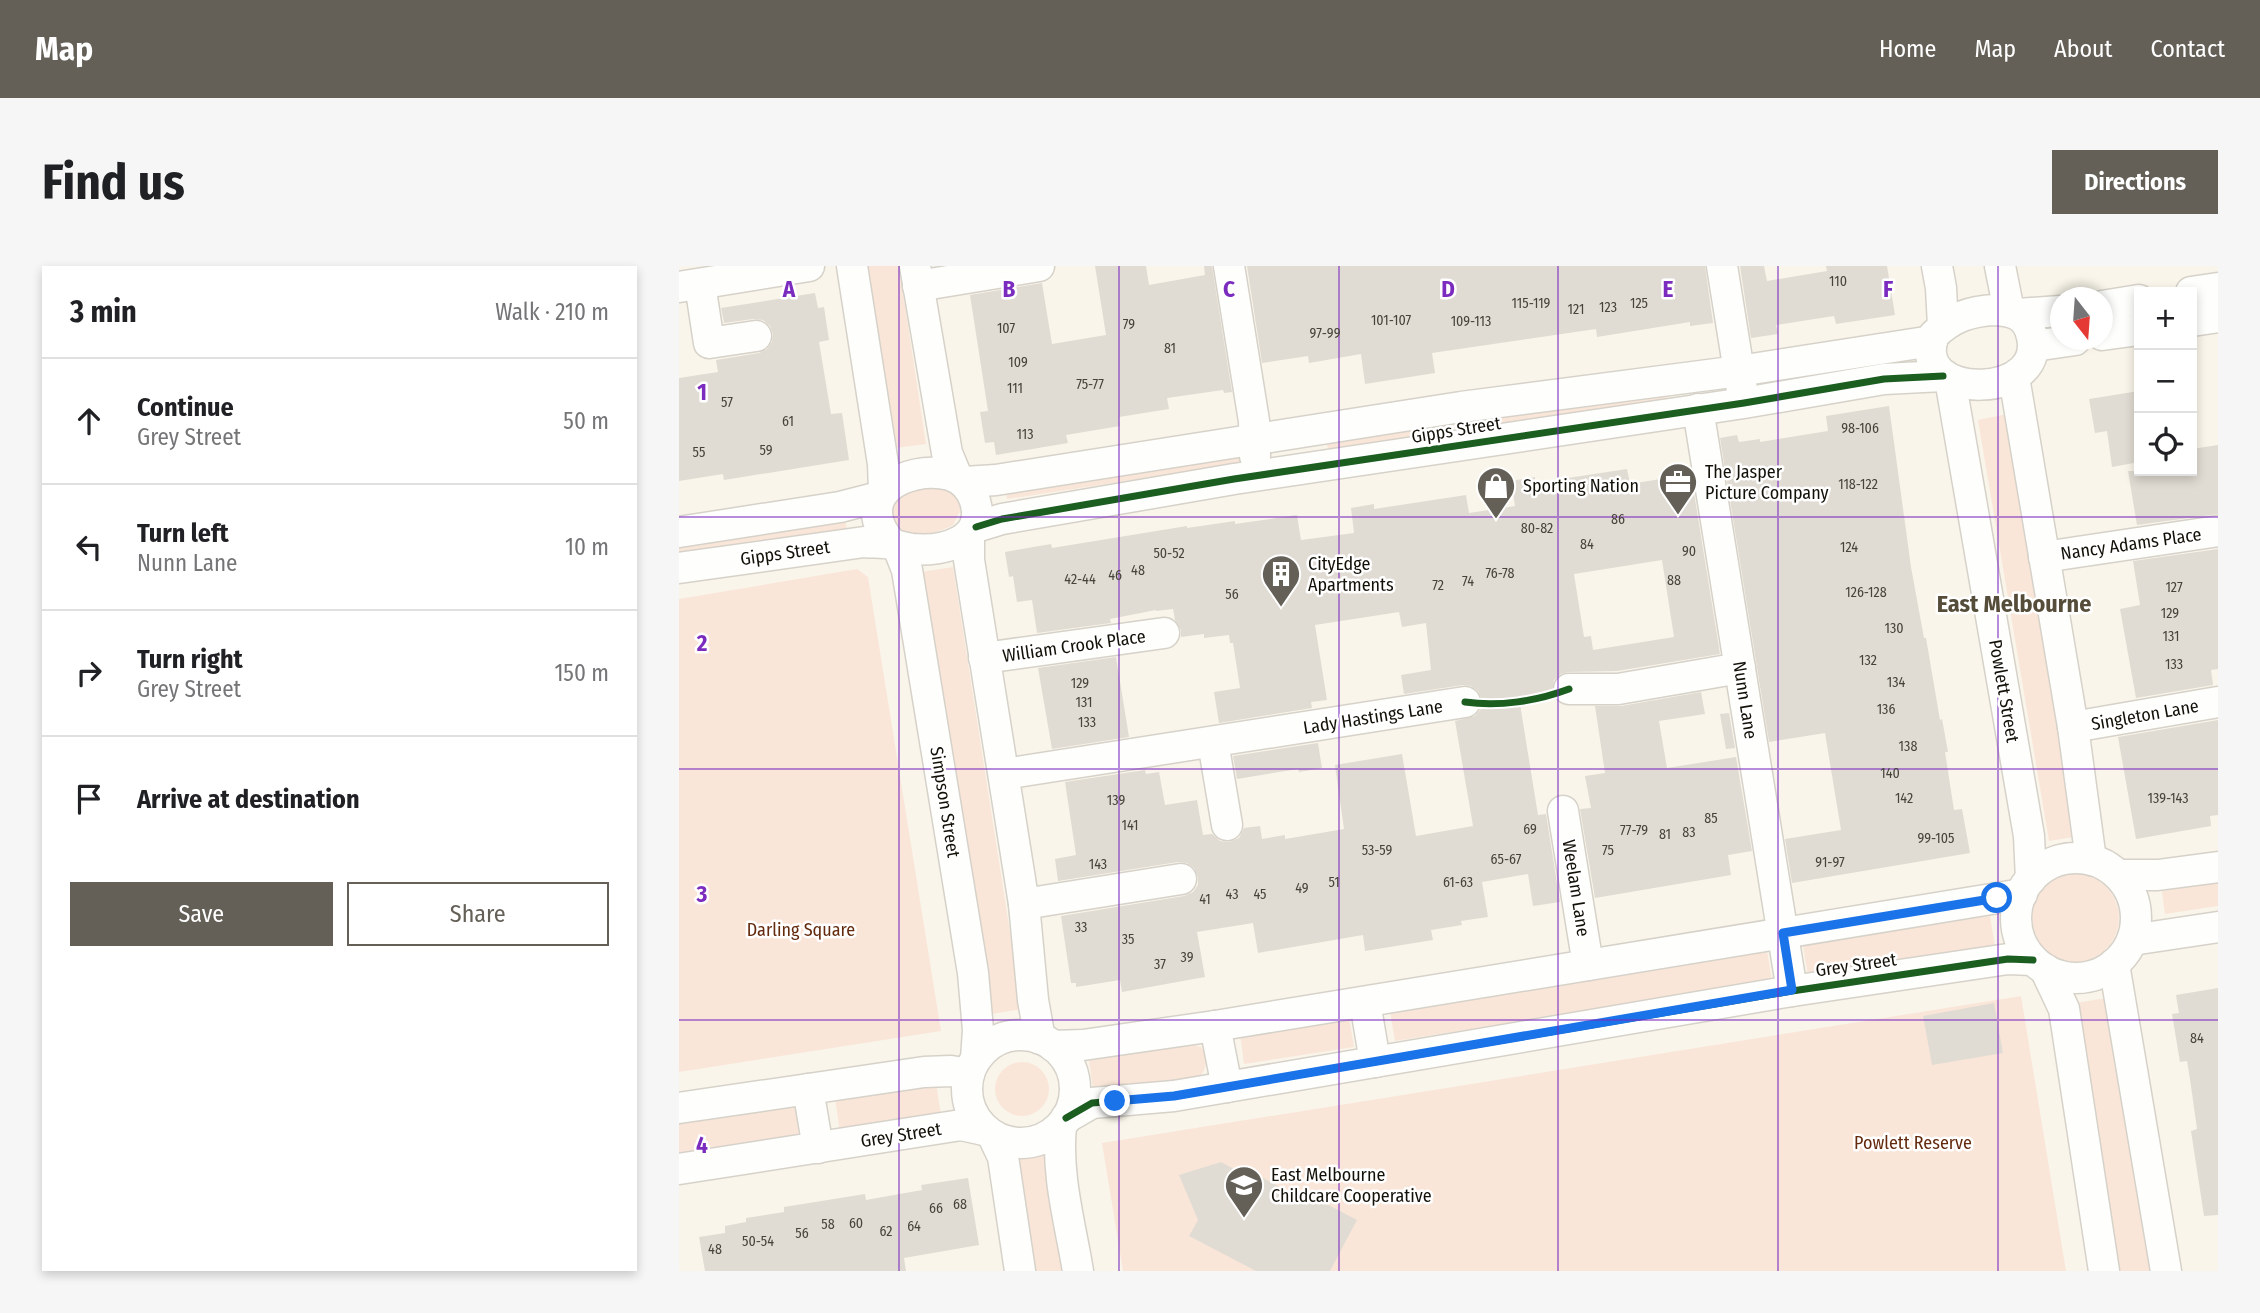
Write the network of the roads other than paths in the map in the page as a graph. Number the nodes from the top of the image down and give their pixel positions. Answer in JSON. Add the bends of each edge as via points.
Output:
{"nodes":[{"id":1,"x":809,"y":266,"type":"edge"},
{"id":2,"x":852,"y":266,"type":"edge"},
{"id":3,"x":1039,"y":266,"type":"edge"},
{"id":4,"x":1229,"y":266,"type":"edge"},
{"id":5,"x":1723,"y":266,"type":"edge"},
{"id":6,"x":1937,"y":266,"type":"edge"},
{"id":7,"x":2000,"y":266,"type":"edge"},
{"id":8,"x":916,"y":276,"type":"edge"},
{"id":9,"x":690,"y":285,"type":"edge"},
{"id":10,"x":2218,"y":288,"type":"edge"},
{"id":11,"x":2197,"y":291,"type":"edge"},
{"id":12,"x":2134,"y":301,"type":"edge"},
{"id":13,"x":2113,"y":304,"type":"edge"},
{"id":14,"x":2050,"y":311,"type":"edge"},
{"id":15,"x":2013,"y":312,"type":"junction"},
{"id":16,"x":2218,"y":317,"type":"edge"},
{"id":17,"x":2197,"y":320,"type":"edge"},
{"id":18,"x":2134,"y":331,"type":"edge"},
{"id":19,"x":1937,"y":334,"type":"junction"},
{"id":20,"x":2113,"y":334,"type":"edge"},
{"id":21,"x":756,"y":336,"type":"dead end"},
{"id":22,"x":2050,"y":344,"type":"edge"},
{"id":23,"x":2034,"y":346,"type":"junction"},
{"id":24,"x":1739,"y":371,"type":"junction"},
{"id":25,"x":1947,"y":377,"type":"junction"},
{"id":26,"x":2014,"y":377,"type":"junction"},
{"id":27,"x":1744,"y":403,"type":"junction"},
{"id":28,"x":1461,"y":407,"type":"junction"},
{"id":29,"x":1698,"y":409,"type":"junction"},
{"id":30,"x":1315,"y":430,"type":"junction"},
{"id":31,"x":1253,"y":439,"type":"junction"},
{"id":32,"x":1466,"y":444,"type":"junction"},
{"id":33,"x":1320,"y":466,"type":"junction"},
{"id":34,"x":1258,"y":476,"type":"junction"},
{"id":35,"x":960,"y":480,"type":"junction"},
{"id":36,"x":882,"y":493,"type":"junction"},
{"id":37,"x":972,"y":531,"type":"junction"},
{"id":38,"x":2218,"y":531,"type":"edge"},
{"id":39,"x":679,"y":532,"type":"edge"},
{"id":40,"x":895,"y":545,"type":"junction"},
{"id":41,"x":2044,"y":557,"type":"junction"},
{"id":42,"x":679,"y":568,"type":"edge"},
{"id":43,"x":1164,"y":633,"type":"dead end"},
{"id":44,"x":984,"y":659,"type":"junction"},
{"id":45,"x":1740,"y":668,"type":"junction"},
{"id":46,"x":1569,"y":689,"type":"dead end"},
{"id":47,"x":1465,"y":702,"type":"dead end"},
{"id":48,"x":2218,"y":702,"type":"edge"},
{"id":49,"x":2073,"y":727,"type":"junction"},
{"id":50,"x":1213,"y":742,"type":"junction"},
{"id":51,"x":1004,"y":774,"type":"junction"},
{"id":52,"x":1563,"y":811,"type":"dead end"},
{"id":53,"x":1227,"y":825,"type":"dead end"},
{"id":54,"x":2091,"y":859,"type":"junction"},
{"id":55,"x":2218,"y":867,"type":"edge"},
{"id":56,"x":2118,"y":875,"type":"junction"},
{"id":57,"x":1181,"y":879,"type":"dead end"},
{"id":58,"x":2026,"y":887,"type":"junction"},
{"id":59,"x":1024,"y":904,"type":"junction"},
{"id":60,"x":2218,"y":927,"type":"edge"},
{"id":61,"x":1783,"y":933,"type":"junction"},
{"id":62,"x":2132,"y":940,"type":"junction"},
{"id":63,"x":2039,"y":964,"type":"junction"},
{"id":64,"x":2114,"y":964,"type":"junction"},
{"id":65,"x":1588,"y":965,"type":"junction"},
{"id":66,"x":1792,"y":990,"type":"junction"},
{"id":67,"x":1365,"y":1002,"type":"junction"},
{"id":68,"x":1215,"y":1026,"type":"junction"},
{"id":69,"x":1047,"y":1042,"type":"junction"},
{"id":70,"x":1375,"y":1062,"type":"junction"},
{"id":71,"x":972,"y":1066,"type":"junction"},
{"id":72,"x":1227,"y":1087,"type":"junction"},
{"id":73,"x":809,"y":1089,"type":"junction"},
{"id":74,"x":679,"y":1108,"type":"edge"},
{"id":75,"x":1064,"y":1122,"type":"junction"},
{"id":76,"x":989,"y":1133,"type":"junction"},
{"id":77,"x":818,"y":1148,"type":"junction"},
{"id":78,"x":679,"y":1169,"type":"edge"},
{"id":79,"x":1020,"y":1271,"type":"edge"},
{"id":80,"x":1078,"y":1271,"type":"edge"},
{"id":81,"x":2104,"y":1271,"type":"edge"},
{"id":82,"x":2166,"y":1271,"type":"edge"}],
"edges":[{"from":1,"to":9,"type":"street"},
{"from":2,"to":36,"type":"street","via":[[883,464]]},
{"from":3,"to":8,"type":"street"},
{"from":4,"to":31,"type":"street"},
{"from":5,"to":24,"type":"street"},
{"from":6,"to":19,"type":"street","via":[[1941,288]]},
{"from":7,"to":15,"type":"street"},
{"from":8,"to":35,"type":"street","via":[[947,453]]},
{"from":9,"to":21,"type":"street","via":[[709,343]]},
{"from":10,"to":11,"type":"street"},
{"from":12,"to":13,"type":"street"},
{"from":14,"to":15,"type":"street"},
{"from":15,"to":19,"type":"street","via":[[1977,311],[1959,316]]},
{"from":15,"to":23,"type":"street","via":[[2028,325]]},
{"from":16,"to":17,"type":"street"},
{"from":18,"to":20,"type":"street"},
{"from":19,"to":24,"type":"street","name":"Gipps Street"},
{"from":19,"to":25,"type":"street","via":[[1931,355],[1934,366]]},
{"from":22,"to":23,"type":"street"},
{"from":23,"to":26,"type":"street","via":[[2032,359]]},
{"from":24,"to":27,"type":"street"},
{"from":24,"to":28,"type":"street","name":"Gipps Street"},
{"from":25,"to":26,"type":"street","via":[[1980,385]]},
{"from":25,"to":27,"type":"street","name":"Gipps Street","via":[[1884,379]]},
{"from":25,"to":58,"type":"street","name":"Powlett Street","via":[[2029,836]]},
{"from":26,"to":41,"type":"street"},
{"from":27,"to":29,"type":"street","name":"Gipps Street"},
{"from":28,"to":30,"type":"street","name":"Gipps Street"},
{"from":28,"to":32,"type":"street"},
{"from":29,"to":32,"type":"street","name":"Gipps Street"},
{"from":29,"to":45,"type":"street","name":"Nunn Lane"},
{"from":30,"to":31,"type":"street","name":"Gipps Street"},
{"from":30,"to":33,"type":"street"},
{"from":31,"to":34,"type":"street"},
{"from":31,"to":35,"type":"street","name":"Gipps Street","via":[[996,481]]},
{"from":32,"to":33,"type":"street","name":"Gipps Street"},
{"from":33,"to":34,"type":"street","name":"Gipps Street"},
{"from":34,"to":37,"type":"street","name":"Gipps Street","via":[[1002,519]]},
{"from":35,"to":36,"type":"street","via":[[941,473],[921,474]]},
{"from":35,"to":37,"type":"street","via":[[975,499]]},
{"from":36,"to":39,"type":"street","name":"Gipps Street","via":[[840,508]]},
{"from":36,"to":40,"type":"street","via":[[876,508],[879,522],[882,533]]},
{"from":37,"to":40,"type":"street","via":[[953,544],[935,548],[914,550]]},
{"from":37,"to":44,"type":"street","via":[[969,559]]},
{"from":38,"to":41,"type":"street","name":"Nancy Adams Place"},
{"from":40,"to":42,"type":"street","name":"Gipps Street","via":[[826,546]]},
{"from":40,"to":71,"type":"street","name":"Simpson Street","via":[[907,570],[973,973],[978,1030]]},
{"from":41,"to":49,"type":"street"},
{"from":43,"to":44,"type":"street","name":"William Crook Place"},
{"from":44,"to":51,"type":"street"},
{"from":45,"to":46,"type":"street","via":[[1618,689]]},
{"from":45,"to":61,"type":"street","name":"Nunn Lane"},
{"from":47,"to":50,"type":"street","name":"Lady Hastings Lane"},
{"from":48,"to":49,"type":"street","name":"Singleton Lane"},
{"from":49,"to":54,"type":"street"},
{"from":50,"to":51,"type":"street","name":"Lady Hastings Lane"},
{"from":50,"to":53,"type":"street"},
{"from":51,"to":59,"type":"street"},
{"from":52,"to":65,"type":"street","name":"Weelam Lane"},
{"from":54,"to":56,"type":"street"},
{"from":54,"to":58,"type":"street","via":[[2058,861],[2043,868]]},
{"from":55,"to":56,"type":"street"},
{"from":56,"to":62,"type":"street","via":[[2135,905]]},
{"from":57,"to":59,"type":"street"},
{"from":58,"to":61,"type":"street"},
{"from":58,"to":63,"type":"street","via":[[2017,911],[2017,929]]},
{"from":59,"to":69,"type":"street","via":[[1033,1000]]},
{"from":60,"to":62,"type":"street"},
{"from":61,"to":65,"type":"street"},
{"from":61,"to":66,"type":"street","name":"Nunn Lane"},
{"from":62,"to":64,"type":"street"},
{"from":63,"to":64,"type":"street","via":[[2062,976],[2081,978]]},
{"from":63,"to":66,"type":"street","name":"Grey Street","via":[[2008,959]]},
{"from":63,"to":81,"type":"street","via":[[2064,1009]]},
{"from":64,"to":82,"type":"street"},
{"from":65,"to":67,"type":"street"},
{"from":66,"to":70,"type":"street","name":"Grey Street"},
{"from":67,"to":68,"type":"street"},
{"from":67,"to":70,"type":"street"},
{"from":68,"to":69,"type":"street","via":[[1083,1045]]},
{"from":68,"to":72,"type":"street"},
{"from":69,"to":71,"type":"street","via":[[1023,1035],[1005,1037],[989,1046]]},
{"from":69,"to":75,"type":"street","via":[[1072,1072],[1073,1103]]},
{"from":70,"to":72,"type":"street","name":"Grey Street"},
{"from":71,"to":73,"type":"street"},
{"from":71,"to":76,"type":"street","via":[[966,1089],[968,1104]]},
{"from":72,"to":75,"type":"street","name":"Grey Street","via":[[1092,1103]]},
{"from":73,"to":74,"type":"street"},
{"from":73,"to":77,"type":"street"},
{"from":75,"to":76,"type":"street","via":[[1046,1137],[1029,1143],[1010,1143]]},
{"from":75,"to":80,"type":"street","via":[[1059,1146],[1061,1173]]},
{"from":76,"to":77,"type":"street","name":"Grey Street","via":[[961,1125]]},
{"from":76,"to":79,"type":"street","via":[[1003,1157]]},
{"from":77,"to":78,"type":"street","name":"Grey Street"}]}
